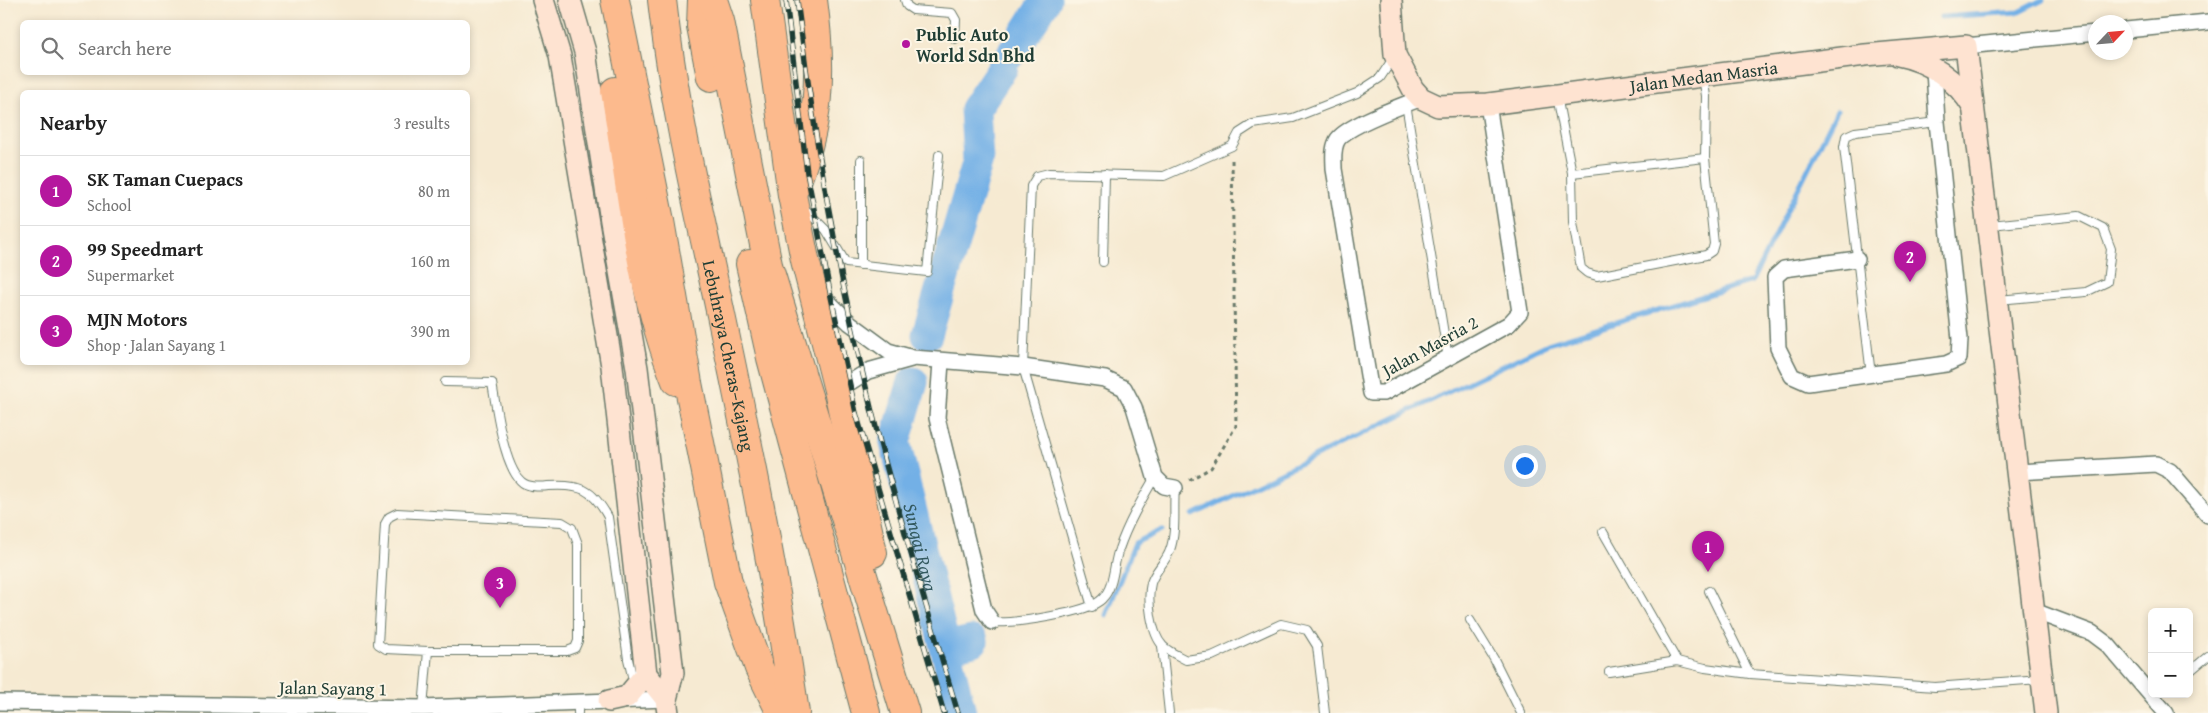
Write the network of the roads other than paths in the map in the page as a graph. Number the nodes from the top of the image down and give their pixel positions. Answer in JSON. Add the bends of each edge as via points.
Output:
{"nodes":[{"id":1,"x":543,"y":0,"type":"edge"},
{"id":2,"x":570,"y":0,"type":"edge"},
{"id":3,"x":598,"y":0,"type":"edge"},
{"id":4,"x":615,"y":0,"type":"edge"},
{"id":5,"x":662,"y":0,"type":"edge"},
{"id":6,"x":702,"y":0,"type":"edge"},
{"id":7,"x":713,"y":0,"type":"edge"},
{"id":8,"x":765,"y":0,"type":"edge"},
{"id":9,"x":813,"y":0,"type":"edge"},
{"id":10,"x":906,"y":0,"type":"edge"},
{"id":11,"x":1391,"y":0,"type":"edge"},
{"id":12,"x":2208,"y":22,"type":"edge"},
{"id":13,"x":2133,"y":29,"type":"edge"},
{"id":14,"x":2088,"y":34,"type":"edge"},
{"id":15,"x":955,"y":39,"type":"dead end"},
{"id":16,"x":1966,"y":46,"type":"junction"},
{"id":17,"x":1889,"y":53,"type":"junction"},
{"id":18,"x":1395,"y":56,"type":"junction"},
{"id":19,"x":1934,"y":69,"type":"junction"},
{"id":20,"x":1703,"y":75,"type":"junction"},
{"id":21,"x":1557,"y":94,"type":"junction"},
{"id":22,"x":1413,"y":101,"type":"junction"},
{"id":23,"x":1488,"y":104,"type":"junction"},
{"id":24,"x":1974,"y":107,"type":"junction"},
{"id":25,"x":1937,"y":122,"type":"junction"},
{"id":26,"x":939,"y":155,"type":"dead end"},
{"id":27,"x":1704,"y":158,"type":"junction"},
{"id":28,"x":861,"y":160,"type":"dead end"},
{"id":29,"x":1572,"y":173,"type":"junction"},
{"id":30,"x":1105,"y":174,"type":"junction"},
{"id":31,"x":792,"y":195,"type":"junction"},
{"id":32,"x":1988,"y":225,"type":"junction"},
{"id":33,"x":1857,"y":259,"type":"junction"},
{"id":34,"x":1103,"y":262,"type":"dead end"},
{"id":35,"x":861,"y":265,"type":"junction"},
{"id":36,"x":812,"y":286,"type":"junction"},
{"id":37,"x":1996,"y":300,"type":"junction"},
{"id":38,"x":913,"y":358,"type":"junction"},
{"id":39,"x":1448,"y":358,"type":"junction"},
{"id":40,"x":941,"y":362,"type":"junction"},
{"id":41,"x":1023,"y":367,"type":"junction"},
{"id":42,"x":1871,"y":375,"type":"junction"},
{"id":43,"x":445,"y":382,"type":"dead end"},
{"id":44,"x":838,"y":390,"type":"junction"},
{"id":45,"x":699,"y":440,"type":"junction"},
{"id":46,"x":2017,"y":472,"type":"junction"},
{"id":47,"x":1156,"y":477,"type":"junction"},
{"id":48,"x":1175,"y":488,"type":"joint"},
{"id":49,"x":2208,"y":515,"type":"edge"},
{"id":50,"x":1603,"y":532,"type":"dead end"},
{"id":51,"x":1709,"y":591,"type":"dead end"},
{"id":52,"x":1092,"y":607,"type":"junction"},
{"id":53,"x":2034,"y":611,"type":"junction"},
{"id":54,"x":876,"y":619,"type":"junction"},
{"id":55,"x":1470,"y":620,"type":"dead end"},
{"id":56,"x":992,"y":622,"type":"joint"},
{"id":57,"x":1162,"y":646,"type":"junction"},
{"id":58,"x":428,"y":651,"type":"junction"},
{"id":59,"x":2208,"y":656,"type":"edge"},
{"id":60,"x":1677,"y":661,"type":"junction"},
{"id":61,"x":2193,"y":669,"type":"edge"},
{"id":62,"x":1609,"y":672,"type":"dead end"},
{"id":63,"x":1750,"y":674,"type":"junction"},
{"id":64,"x":2042,"y":679,"type":"junction"},
{"id":65,"x":640,"y":681,"type":"junction"},
{"id":66,"x":2148,"y":686,"type":"edge"},
{"id":67,"x":2160,"y":698,"type":"edge"},
{"id":68,"x":609,"y":701,"type":"junction"},
{"id":69,"x":3,"y":705,"type":"edge"},
{"id":70,"x":667,"y":706,"type":"edge"},
{"id":71,"x":423,"y":708,"type":"junction"},
{"id":72,"x":578,"y":708,"type":"edge"},
{"id":73,"x":192,"y":709,"type":"edge"},
{"id":74,"x":476,"y":709,"type":"edge"},
{"id":75,"x":782,"y":713,"type":"edge"},
{"id":76,"x":795,"y":713,"type":"edge"},
{"id":77,"x":866,"y":713,"type":"edge"},
{"id":78,"x":905,"y":713,"type":"edge"},
{"id":79,"x":1170,"y":713,"type":"edge"},
{"id":80,"x":1326,"y":713,"type":"edge"},
{"id":81,"x":1521,"y":713,"type":"edge"},
{"id":82,"x":2046,"y":713,"type":"edge"},
{"id":83,"x":2166,"y":713,"type":"edge"}],
"edges":[{"from":1,"to":65,"type":"street","via":[[560,56],[612,366]]},
{"from":2,"to":70,"type":"street","via":[[585,52],[610,221],[637,368],[673,674]]},
{"from":3,"to":45,"type":"highway","via":[[643,260],[661,344]]},
{"from":4,"to":45,"type":"highway","via":[[660,221]]},
{"from":5,"to":76,"type":"highway","name":"Lebuhraya Cheras–Kajang","via":[[675,96],[733,370]]},
{"from":6,"to":77,"type":"highway","via":[[701,26],[771,358]]},
{"from":7,"to":54,"type":"highway","via":[[720,21],[768,266]]},
{"from":8,"to":31,"type":"highway"},
{"from":9,"to":31,"type":"highway","via":[[820,77],[815,122],[806,160]]},
{"from":10,"to":15,"type":"lane","via":[[909,9],[952,13],[956,20]]},
{"from":11,"to":18,"type":"street"},
{"from":12,"to":13,"type":"street"},
{"from":14,"to":16,"type":"street","name":"Jalan Medan Masria"},
{"from":16,"to":17,"type":"street","name":"Jalan Medan Masria"},
{"from":16,"to":24,"type":"street"},
{"from":17,"to":19,"type":"street","via":[[1905,56]]},
{"from":17,"to":20,"type":"street","name":"Jalan Medan Masria"},
{"from":18,"to":22,"type":"street","via":[[1413,89]]},
{"from":18,"to":30,"type":"lane","via":[[1380,78],[1357,93],[1294,118],[1253,124],[1239,133],[1232,146],[1164,176]]},
{"from":19,"to":24,"type":"street","via":[[1959,88]]},
{"from":19,"to":25,"type":"street"},
{"from":20,"to":21,"type":"street","name":"Jalan Medan Masria"},
{"from":20,"to":27,"type":"lane","via":[[1706,96]]},
{"from":21,"to":23,"type":"street","name":"Jalan Medan Masria"},
{"from":21,"to":29,"type":"lane"},
{"from":22,"to":23,"type":"street","name":"Jalan Medan Masria","via":[[1438,106]]},
{"from":22,"to":39,"type":"lane"},
{"from":22,"to":39,"type":"street","name":"Jalan Masria 2","via":[[1349,129],[1338,140],[1333,150],[1336,179],[1371,393],[1384,393]]},
{"from":23,"to":39,"type":"street","name":"Jalan Masria 2","via":[[1520,312],[1509,324]]},
{"from":24,"to":32,"type":"street"},
{"from":25,"to":33,"type":"lane","via":[[1855,132],[1846,136],[1844,147]]},
{"from":25,"to":42,"type":"street","via":[[1960,339],[1959,358],[1946,364]]},
{"from":26,"to":35,"type":"lane","via":[[927,272]]},
{"from":27,"to":29,"type":"lane"},
{"from":27,"to":29,"type":"lane","via":[[1714,244],[1712,251],[1706,256],[1597,276],[1581,268],[1573,222]]},
{"from":28,"to":35,"type":"lane"},
{"from":30,"to":34,"type":"lane"},
{"from":30,"to":41,"type":"lane","via":[[1049,173],[1037,176],[1031,186]]},
{"from":31,"to":35,"type":"lane","via":[[826,230],[846,263]]},
{"from":31,"to":36,"type":"highway"},
{"from":32,"to":37,"type":"street"},
{"from":32,"to":37,"type":"lane","via":[[2078,216],[2103,228],[2111,250],[2106,282],[2093,289]]},
{"from":33,"to":42,"type":"lane"},
{"from":33,"to":42,"type":"street","via":[[1784,269],[1775,277],[1778,348],[1792,376],[1808,384]]},
{"from":36,"to":38,"type":"street","via":[[870,340],[888,351]]},
{"from":36,"to":44,"type":"highway"},
{"from":37,"to":46,"type":"street"},
{"from":38,"to":40,"type":"street"},
{"from":38,"to":44,"type":"street","via":[[868,371]]},
{"from":40,"to":41,"type":"street"},
{"from":40,"to":56,"type":"street","via":[[937,418],[984,610]]},
{"from":41,"to":47,"type":"street","via":[[1105,379],[1124,388],[1134,407]]},
{"from":41,"to":52,"type":"lane"},
{"from":43,"to":65,"type":"lane","via":[[492,383],[503,445],[513,470],[524,484],[541,487],[570,485],[587,490],[599,502],[608,517],[628,659]]},
{"from":44,"to":54,"type":"highway","via":[[874,561]]},
{"from":45,"to":75,"type":"highway","via":[[728,582],[759,668]]},
{"from":46,"to":49,"type":"street","via":[[2156,464],[2170,471]]},
{"from":46,"to":53,"type":"street"},
{"from":47,"to":48,"type":"street","via":[[1164,486]]},
{"from":47,"to":52,"type":"lane","via":[[1131,517],[1104,598]]},
{"from":48,"to":57,"type":"lane","via":[[1170,551],[1151,583],[1149,602],[1152,622]]},
{"from":50,"to":60,"type":"lane"},
{"from":51,"to":63,"type":"lane"},
{"from":52,"to":56,"type":"lane","via":[[1007,623]]},
{"from":53,"to":64,"type":"street"},
{"from":53,"to":66,"type":"street","via":[[2092,633]]},
{"from":54,"to":78,"type":"highway"},
{"from":55,"to":81,"type":"lane"},
{"from":57,"to":79,"type":"lane"},
{"from":57,"to":80,"type":"lane","via":[[1186,660],[1212,656],[1281,624],[1307,630],[1317,646]]},
{"from":58,"to":58,"type":"lane","via":[[386,649],[378,644],[385,524],[389,517],[397,513],[543,521],[567,523],[572,528],[578,544],[578,641],[575,648],[567,652]]},
{"from":58,"to":71,"type":"lane"},
{"from":59,"to":61,"type":"lane"},
{"from":60,"to":62,"type":"lane"},
{"from":60,"to":63,"type":"lane"},
{"from":63,"to":64,"type":"lane","via":[[1935,688]]},
{"from":64,"to":82,"type":"street"},
{"from":65,"to":68,"type":"street","via":[[626,697]]},
{"from":65,"to":70,"type":"street"},
{"from":67,"to":83,"type":"street"},
{"from":68,"to":70,"type":"street","name":"Jalan Sayang 1"},
{"from":68,"to":72,"type":"street","name":"Jalan Sayang 1"},
{"from":69,"to":73,"type":"street","name":"Jalan Sayang 1"},
{"from":71,"to":73,"type":"street","name":"Jalan Sayang 1"},
{"from":71,"to":74,"type":"street","name":"Jalan Sayang 1"},
{"from":72,"to":74,"type":"street","name":"Jalan Sayang 1"}]}
